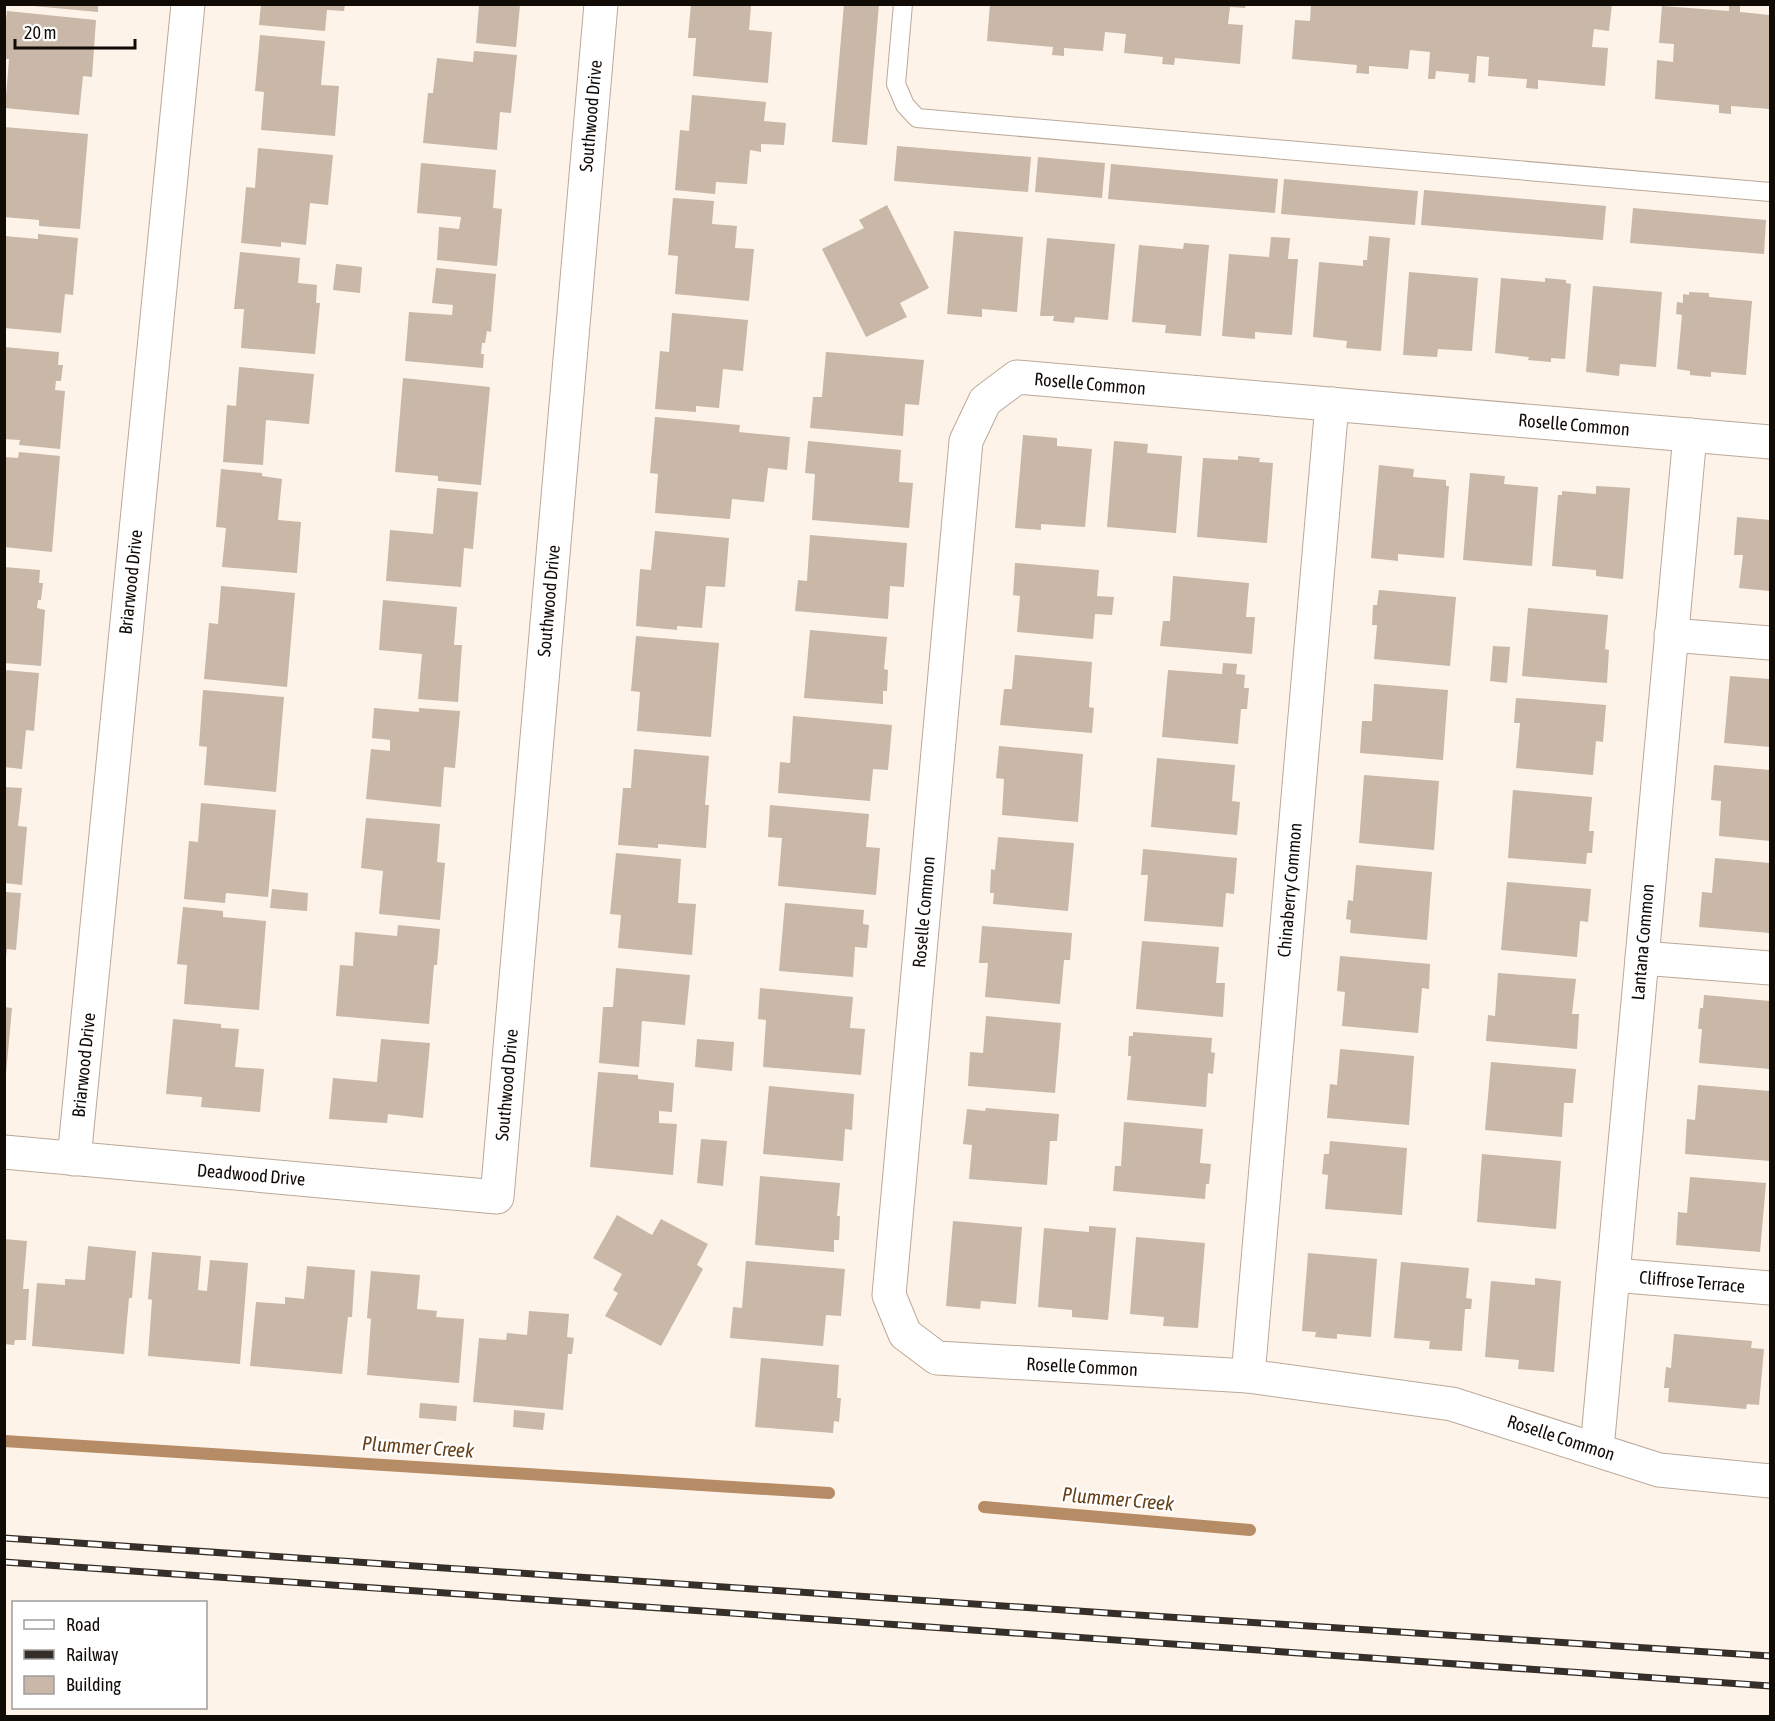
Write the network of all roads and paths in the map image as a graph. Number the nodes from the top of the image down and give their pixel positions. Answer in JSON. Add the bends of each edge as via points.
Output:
{"nodes":[{"id":1,"x":188,"y":4,"type":"edge"},
{"id":2,"x":601,"y":4,"type":"edge"},
{"id":3,"x":903,"y":4,"type":"edge"},
{"id":4,"x":1770,"y":192,"type":"edge"},
{"id":5,"x":1332,"y":404,"type":"junction"},
{"id":6,"x":1690,"y":435,"type":"junction"},
{"id":7,"x":1770,"y":442,"type":"edge"},
{"id":8,"x":1671,"y":635,"type":"junction"},
{"id":9,"x":1770,"y":643,"type":"edge"},
{"id":10,"x":1642,"y":958,"type":"junction"},
{"id":11,"x":1770,"y":968,"type":"edge"},
{"id":12,"x":4,"y":1152,"type":"edge"},
{"id":13,"x":74,"y":1159,"type":"junction"},
{"id":14,"x":497,"y":1197,"type":"joint"},
{"id":15,"x":1613,"y":1275,"type":"junction"},
{"id":16,"x":1770,"y":1288,"type":"edge"},
{"id":17,"x":1248,"y":1376,"type":"junction"},
{"id":18,"x":1597,"y":1449,"type":"junction"},
{"id":19,"x":1770,"y":1481,"type":"edge"}],
"edges":[{"from":1,"to":13,"type":"street","name":"Briarwood Drive"},
{"from":2,"to":14,"type":"street","name":"Southwood Drive"},
{"from":3,"to":4,"type":"lane","via":[[896,84],[904,105],[917,118]]},
{"from":5,"to":6,"type":"street","name":"Roselle Common"},
{"from":5,"to":17,"type":"street","name":"Chinaberry Common"},
{"from":5,"to":17,"type":"street","name":"Roselle Common","via":[[1017,377],[985,401],[966,441],[889,1295],[904,1334],[937,1358]]},
{"from":6,"to":7,"type":"street","name":"Roselle Common"},
{"from":6,"to":8,"type":"street","name":"Lantana Common"},
{"from":8,"to":9,"type":"street"},
{"from":8,"to":10,"type":"street","name":"Lantana Common"},
{"from":10,"to":11,"type":"street"},
{"from":10,"to":15,"type":"street","name":"Lantana Common"},
{"from":12,"to":13,"type":"street","name":"Deadwood Drive"},
{"from":13,"to":14,"type":"street","name":"Deadwood Drive"},
{"from":15,"to":16,"type":"street","name":"Cliffrose Terrace"},
{"from":15,"to":18,"type":"street","name":"Lantana Common"},
{"from":17,"to":18,"type":"street","name":"Roselle Common","via":[[1452,1404]]},
{"from":18,"to":19,"type":"street","name":"Roselle Common","via":[[1659,1470]]}]}
